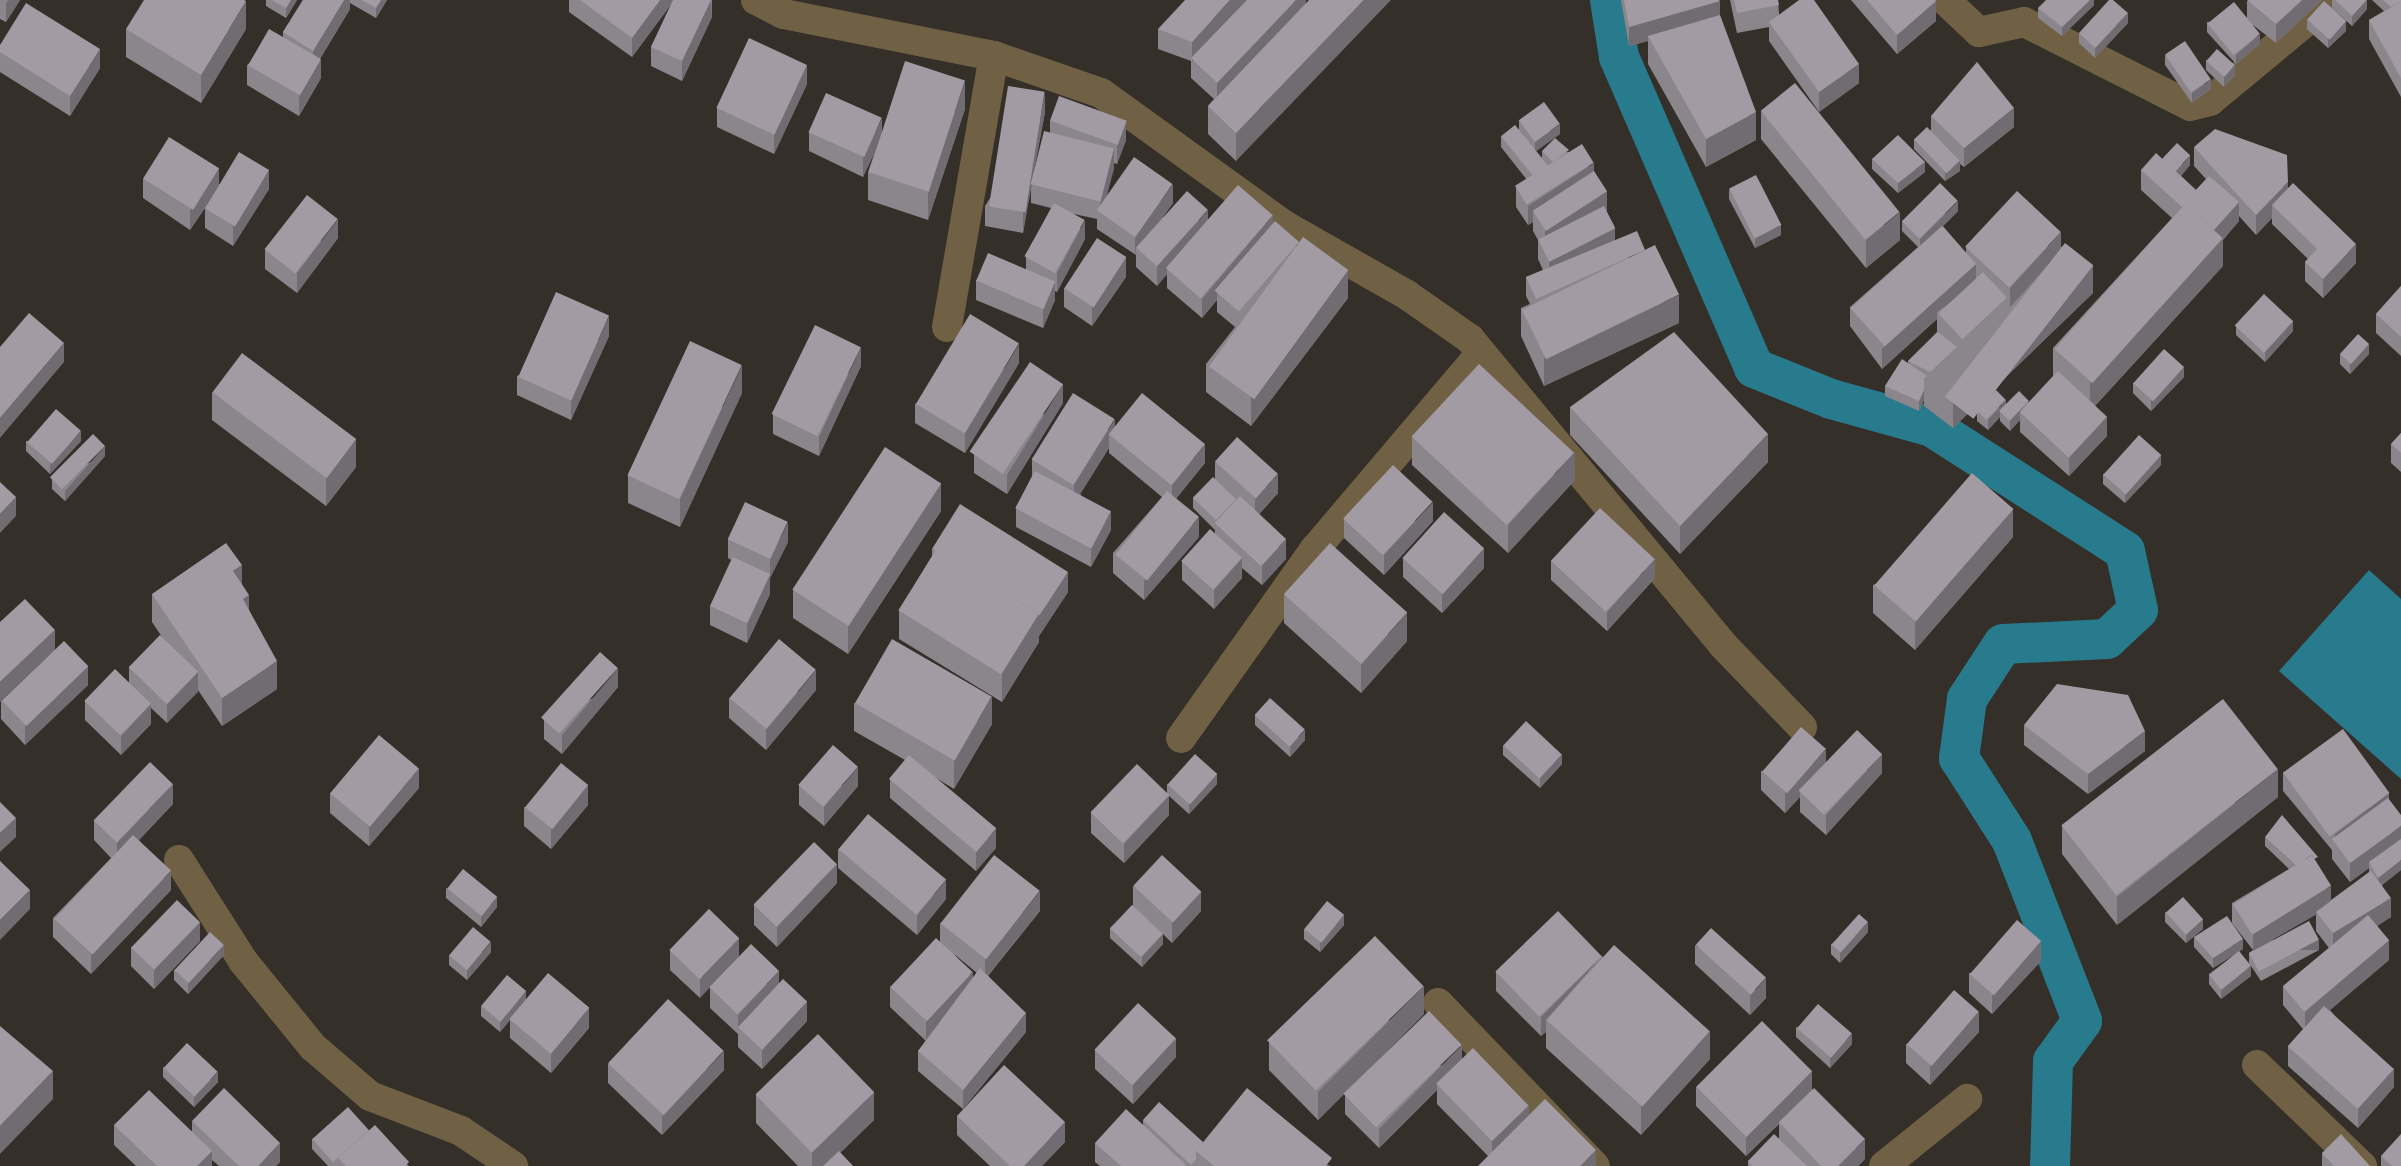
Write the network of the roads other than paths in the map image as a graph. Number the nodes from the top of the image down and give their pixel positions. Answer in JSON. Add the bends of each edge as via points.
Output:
{"nodes":[{"id":1,"x":756,"y":0,"type":"edge"},
{"id":2,"x":1945,"y":0,"type":"edge"},
{"id":3,"x":2332,"y":0,"type":"edge"},
{"id":4,"x":994,"y":56,"type":"junction"},
{"id":5,"x":947,"y":327,"type":"dead end"},
{"id":6,"x":1481,"y":353,"type":"junction"},
{"id":7,"x":1802,"y":728,"type":"edge"},
{"id":8,"x":1180,"y":738,"type":"dead end"},
{"id":9,"x":179,"y":860,"type":"dead end"},
{"id":10,"x":1438,"y":1004,"type":"dead end"},
{"id":11,"x":2257,"y":1066,"type":"dead end"},
{"id":12,"x":1967,"y":1100,"type":"dead end"},
{"id":13,"x":513,"y":1166,"type":"edge"},
{"id":14,"x":1596,"y":1166,"type":"edge"},
{"id":15,"x":1884,"y":1166,"type":"edge"},
{"id":16,"x":2362,"y":1166,"type":"edge"}],
"edges":[{"from":1,"to":4,"type":"street","via":[[784,14]]},
{"from":2,"to":3,"type":"street","via":[[1979,32],[2024,22],[2190,106],[2210,101]]},
{"from":4,"to":5,"type":"street"},
{"from":4,"to":6,"type":"street","via":[[1101,94],[1284,225],[1407,295]]},
{"from":6,"to":7,"type":"street","via":[[1722,644]]},
{"from":6,"to":8,"type":"street","via":[[1315,550]]},
{"from":9,"to":13,"type":"street","via":[[243,961],[313,1047],[370,1096],[461,1131]]},
{"from":10,"to":14,"type":"street"},
{"from":11,"to":16,"type":"street"},
{"from":12,"to":15,"type":"street"}]}
